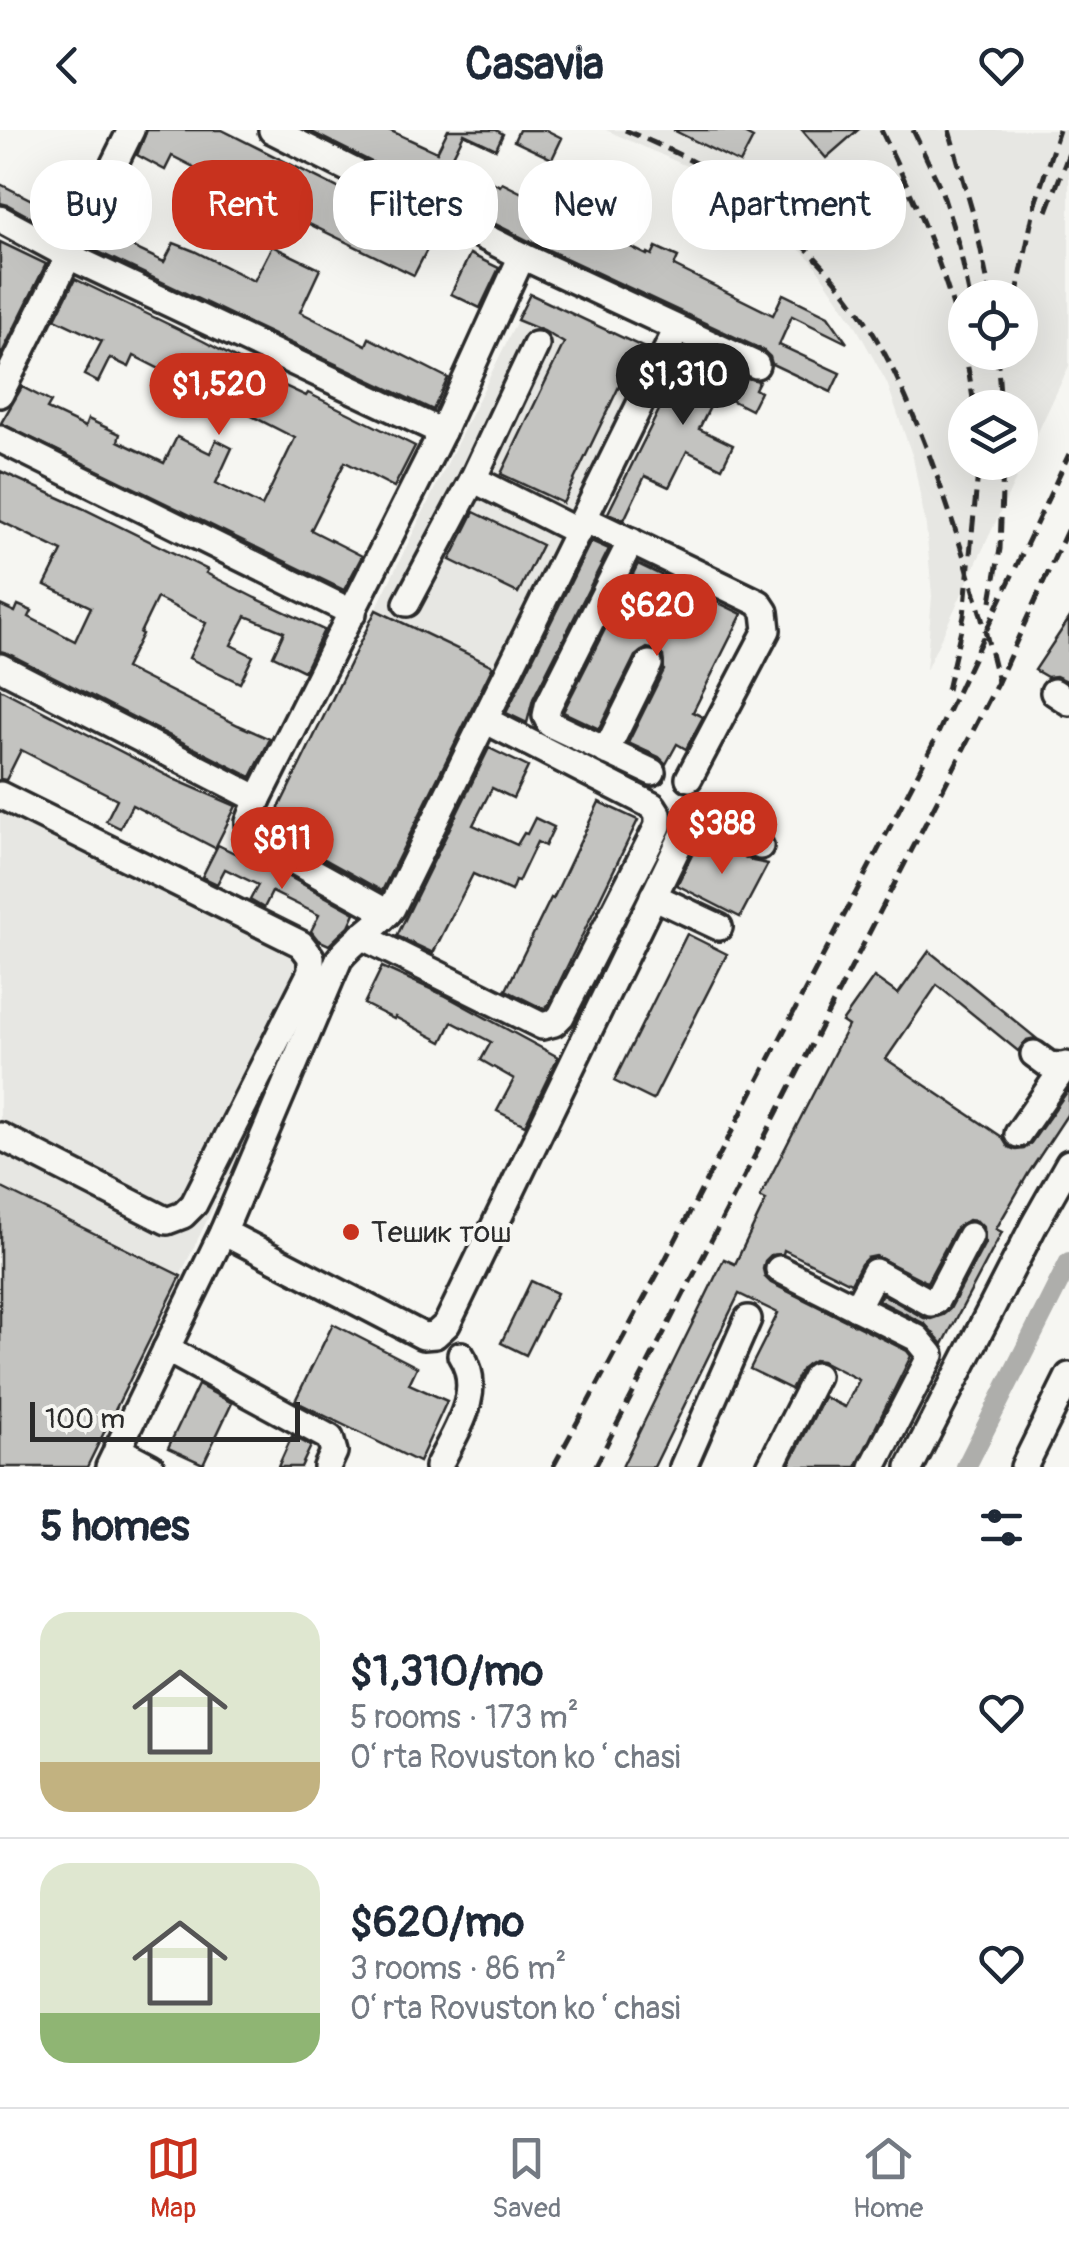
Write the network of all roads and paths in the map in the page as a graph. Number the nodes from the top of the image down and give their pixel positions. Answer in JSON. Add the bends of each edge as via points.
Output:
{"nodes":[{"id":1,"x":131,"y":130,"type":"edge"},
{"id":2,"x":272,"y":130,"type":"edge"},
{"id":3,"x":0,"y":219,"type":"edge"},
{"id":4,"x":69,"y":256,"type":"junction"},
{"id":5,"x":522,"y":256,"type":"junction"},
{"id":6,"x":677,"y":329,"type":"junction"},
{"id":7,"x":536,"y":344,"type":"dead end"},
{"id":8,"x":756,"y":365,"type":"dead end"},
{"id":9,"x":0,"y":394,"type":"edge"},
{"id":10,"x":442,"y":432,"type":"junction"},
{"id":11,"x":0,"y":438,"type":"edge"},
{"id":12,"x":473,"y":479,"type":"junction"},
{"id":13,"x":581,"y":525,"type":"junction"},
{"id":14,"x":631,"y":541,"type":"junction"},
{"id":15,"x":407,"y":603,"type":"dead end"},
{"id":16,"x":353,"y":612,"type":"junction"},
{"id":17,"x":649,"y":664,"type":"dead end"},
{"id":18,"x":0,"y":667,"type":"edge"},
{"id":19,"x":485,"y":720,"type":"junction"},
{"id":20,"x":606,"y":750,"type":"junction"},
{"id":21,"x":652,"y":772,"type":"dead end"},
{"id":22,"x":689,"y":778,"type":"dead end"},
{"id":23,"x":0,"y":795,"type":"edge"},
{"id":24,"x":258,"y":798,"type":"junction"},
{"id":25,"x":760,"y":846,"type":"dead end"},
{"id":26,"x":653,"y":896,"type":"junction"},
{"id":27,"x":388,"y":913,"type":"junction"},
{"id":28,"x":719,"y":927,"type":"dead end"},
{"id":29,"x":361,"y":936,"type":"junction"},
{"id":30,"x":1034,"y":1054,"type":"dead end"},
{"id":31,"x":1068,"y":1066,"type":"edge"},
{"id":32,"x":1018,"y":1134,"type":"dead end"},
{"id":33,"x":0,"y":1136,"type":"edge"},
{"id":34,"x":1069,"y":1164,"type":"edge"},
{"id":35,"x":224,"y":1232,"type":"junction"},
{"id":36,"x":970,"y":1236,"type":"dead end"},
{"id":37,"x":780,"y":1269,"type":"dead end"},
{"id":38,"x":856,"y":1308,"type":"junction"},
{"id":39,"x":748,"y":1320,"type":"dead end"},
{"id":40,"x":166,"y":1350,"type":"junction"},
{"id":41,"x":462,"y":1355,"type":"dead end"},
{"id":42,"x":816,"y":1376,"type":"dead end"},
{"id":43,"x":1069,"y":1376,"type":"edge"},
{"id":44,"x":113,"y":1458,"type":"edge"},
{"id":45,"x":151,"y":1467,"type":"edge"},
{"id":46,"x":327,"y":1467,"type":"edge"},
{"id":47,"x":438,"y":1467,"type":"edge"},
{"id":48,"x":683,"y":1467,"type":"edge"},
{"id":49,"x":770,"y":1467,"type":"edge"},
{"id":50,"x":874,"y":1467,"type":"edge"},
{"id":51,"x":910,"y":1467,"type":"edge"},
{"id":52,"x":1024,"y":1467,"type":"edge"}],
"edges":[{"from":1,"to":4,"type":"street"},
{"from":2,"to":5,"type":"street"},
{"from":3,"to":4,"type":"street"},
{"from":4,"to":9,"type":"street"},
{"from":4,"to":10,"type":"street"},
{"from":5,"to":6,"type":"street"},
{"from":5,"to":10,"type":"street"},
{"from":6,"to":8,"type":"street"},
{"from":6,"to":13,"type":"street"},
{"from":7,"to":12,"type":"street"},
{"from":10,"to":16,"type":"street"},
{"from":11,"to":16,"type":"street"},
{"from":12,"to":13,"type":"street"},
{"from":12,"to":15,"type":"street"},
{"from":13,"to":14,"type":"street"},
{"from":13,"to":19,"type":"street"},
{"from":14,"to":20,"type":"street","via":[[546,716]]},
{"from":14,"to":22,"type":"street","via":[[765,612],[766,630]]},
{"from":16,"to":24,"type":"street"},
{"from":17,"to":20,"type":"street"},
{"from":18,"to":24,"type":"street"},
{"from":19,"to":27,"type":"street"},
{"from":19,"to":29,"type":"street","via":[[658,814],[658,826],[561,1016],[542,1026]]},
{"from":20,"to":21,"type":"street"},
{"from":23,"to":33,"type":"street","via":[[301,944],[312,972],[183,1215],[167,1222]]},
{"from":24,"to":27,"type":"street","via":[[250,836]]},
{"from":25,"to":26,"type":"street","via":[[697,817]]},
{"from":26,"to":28,"type":"street"},
{"from":26,"to":35,"type":"street","via":[[447,1324],[435,1335],[423,1336]]},
{"from":27,"to":29,"type":"street"},
{"from":29,"to":35,"type":"street","via":[[339,959]]},
{"from":30,"to":31,"type":"street","via":[[1049,1065]]},
{"from":31,"to":32,"type":"street"},
{"from":34,"to":51,"type":"street"},
{"from":35,"to":40,"type":"street"},
{"from":36,"to":38,"type":"street","via":[[936,1301],[875,1272]]},
{"from":37,"to":38,"type":"street"},
{"from":38,"to":50,"type":"street","via":[[917,1338],[931,1355]]},
{"from":39,"to":48,"type":"street"},
{"from":40,"to":44,"type":"street"},
{"from":40,"to":46,"type":"street","via":[[330,1438],[334,1452]]},
{"from":41,"to":47,"type":"street","via":[[471,1398]]},
{"from":42,"to":49,"type":"street"},
{"from":43,"to":52,"type":"street"},
{"from":44,"to":45,"type":"street"}]}
